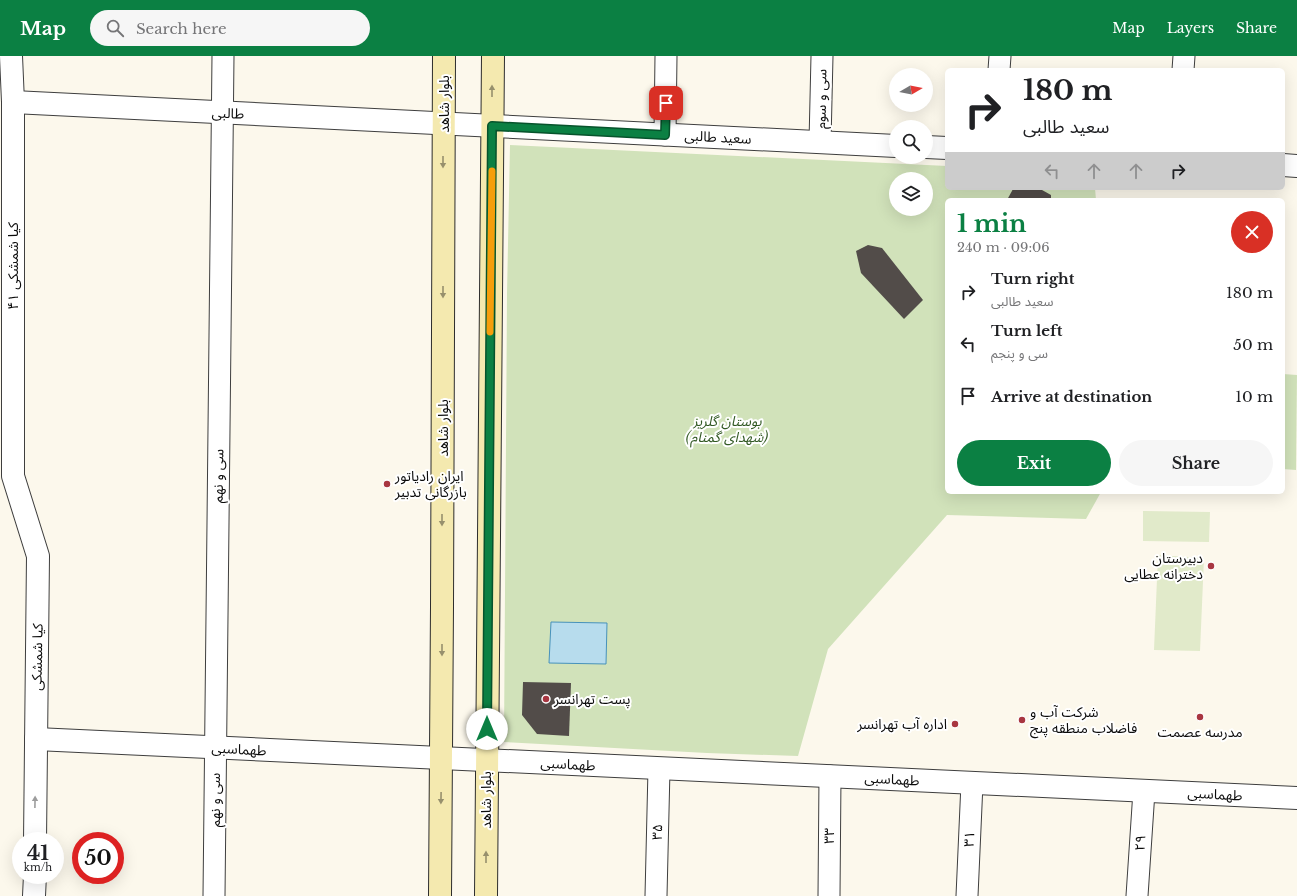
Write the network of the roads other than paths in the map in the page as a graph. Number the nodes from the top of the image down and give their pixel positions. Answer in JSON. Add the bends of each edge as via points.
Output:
{"nodes":[{"id":1,"x":11,"y":56,"type":"edge"},
{"id":2,"x":223,"y":56,"type":"edge"},
{"id":3,"x":444,"y":56,"type":"edge"},
{"id":4,"x":493,"y":56,"type":"edge"},
{"id":5,"x":666,"y":56,"type":"edge"},
{"id":6,"x":822,"y":56,"type":"edge"},
{"id":7,"x":1000,"y":56,"type":"edge"},
{"id":8,"x":1184,"y":56,"type":"edge"},
{"id":9,"x":999,"y":68,"type":"edge"},
{"id":10,"x":1183,"y":68,"type":"edge"},
{"id":11,"x":13,"y":102,"type":"junction"},
{"id":12,"x":222,"y":112,"type":"junction"},
{"id":13,"x":444,"y":123,"type":"junction"},
{"id":14,"x":492,"y":126,"type":"junction"},
{"id":15,"x":665,"y":135,"type":"junction"},
{"id":16,"x":820,"y":142,"type":"junction"},
{"id":17,"x":889,"y":146,"type":"edge"},
{"id":18,"x":933,"y":147,"type":"edge"},
{"id":19,"x":945,"y":148,"type":"edge"},
{"id":20,"x":1285,"y":165,"type":"edge"},
{"id":21,"x":1297,"y":166,"type":"edge"},
{"id":22,"x":6,"y":476,"type":"edge"},
{"id":23,"x":36,"y":739,"type":"junction"},
{"id":24,"x":215,"y":748,"type":"junction"},
{"id":25,"x":441,"y":758,"type":"junction"},
{"id":26,"x":486,"y":760,"type":"junction"},
{"id":27,"x":659,"y":768,"type":"junction"},
{"id":28,"x":830,"y":776,"type":"junction"},
{"id":29,"x":972,"y":783,"type":"junction"},
{"id":30,"x":1144,"y":791,"type":"junction"},
{"id":31,"x":1297,"y":798,"type":"edge"},
{"id":32,"x":35,"y":832,"type":"edge"},
{"id":33,"x":34,"y":884,"type":"edge"},
{"id":34,"x":34,"y":896,"type":"edge"},
{"id":35,"x":214,"y":896,"type":"edge"},
{"id":36,"x":440,"y":896,"type":"edge"},
{"id":37,"x":486,"y":896,"type":"edge"},
{"id":38,"x":656,"y":896,"type":"edge"},
{"id":39,"x":829,"y":896,"type":"edge"},
{"id":40,"x":967,"y":896,"type":"edge"},
{"id":41,"x":1137,"y":896,"type":"edge"}],
"edges":[{"from":1,"to":11,"type":"street","name":"۴۱ کیا شمشکی"},
{"from":2,"to":12,"type":"street","name":"سی و نهم"},
{"from":3,"to":13,"type":"main road","name":"بلوار شاهد"},
{"from":14,"to":4,"type":"main road","name":"بلوار شاهد","one_way":true},
{"from":5,"to":15,"type":"street"},
{"from":6,"to":16,"type":"street","name":"سی و سوم"},
{"from":7,"to":9,"type":"street"},
{"from":8,"to":10,"type":"street"},
{"from":11,"to":12,"type":"street","name":"طالبی"},
{"from":11,"to":22,"type":"street","name":"۴۱ کیا شمشکی"},
{"from":12,"to":13,"type":"street","name":"طالبی"},
{"from":12,"to":24,"type":"street","name":"سی و نهم"},
{"from":13,"to":14,"type":"street","name":"طالبی"},
{"from":13,"to":25,"type":"main road","name":"بلوار شاهد","one_way":true},
{"from":14,"to":15,"type":"street","name":"سعید طالبی"},
{"from":14,"to":26,"type":"main road","name":"بلوار شاهد"},
{"from":15,"to":16,"type":"street","name":"سعید طالبی"},
{"from":16,"to":17,"type":"street","name":"سعید طالبی"},
{"from":18,"to":19,"type":"street"},
{"from":20,"to":21,"type":"street"},
{"from":22,"to":23,"type":"street","name":"کیا شمشکی","via":[[38,556]]},
{"from":23,"to":24,"type":"street","name":"طهماسبی"},
{"from":32,"to":23,"type":"street","name":"کیا شمشکی","one_way":true},
{"from":24,"to":25,"type":"street","name":"طهماسبی"},
{"from":24,"to":35,"type":"street","name":"سی و نهم"},
{"from":25,"to":26,"type":"street","name":"طهماسبی"},
{"from":25,"to":36,"type":"main road","name":"بلوار شاهد","one_way":true},
{"from":26,"to":27,"type":"street","name":"طهماسبی"},
{"from":37,"to":26,"type":"main road","name":"بلوار شاهد","one_way":true},
{"from":27,"to":28,"type":"street","name":"طهماسبی"},
{"from":27,"to":38,"type":"street","name":"۳۵"},
{"from":28,"to":29,"type":"street","name":"طهماسبی"},
{"from":28,"to":39,"type":"street","name":"۳۳"},
{"from":29,"to":30,"type":"street","name":"طهماسبی"},
{"from":29,"to":40,"type":"street","name":"۳۱"},
{"from":30,"to":31,"type":"street","name":"طهماسبی"},
{"from":30,"to":41,"type":"street","name":"۲۹"},
{"from":33,"to":34,"type":"street"}]}
